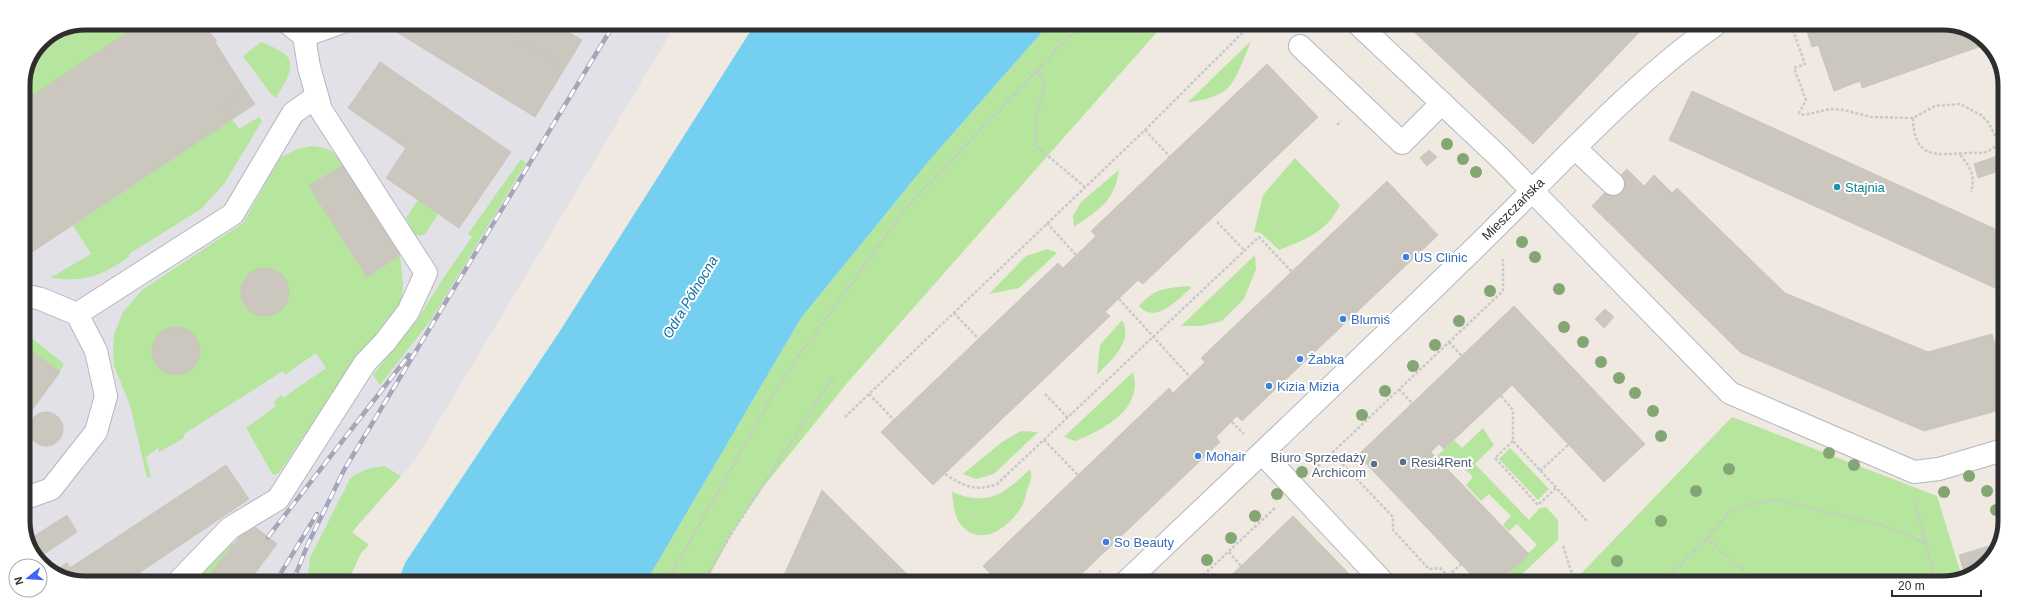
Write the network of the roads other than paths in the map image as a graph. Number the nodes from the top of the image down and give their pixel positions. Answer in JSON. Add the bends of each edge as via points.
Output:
{"nodes":[{"id":1,"x":296,"y":30,"type":"edge"},
{"id":2,"x":1364,"y":30,"type":"edge"},
{"id":3,"x":1707,"y":30,"type":"edge"},
{"id":4,"x":1300,"y":46,"type":"dead end"},
{"id":5,"x":317,"y":96,"type":"junction"},
{"id":6,"x":1442,"y":103,"type":"junction"},
{"id":7,"x":1575,"y":148,"type":"junction"},
{"id":8,"x":1613,"y":184,"type":"dead end"},
{"id":9,"x":1532,"y":191,"type":"junction"},
{"id":10,"x":30,"y":297,"type":"edge"},
{"id":11,"x":77,"y":314,"type":"junction"},
{"id":12,"x":1998,"y":451,"type":"edge"},
{"id":13,"x":1262,"y":453,"type":"junction"},
{"id":14,"x":30,"y":496,"type":"edge"},
{"id":15,"x":184,"y":576,"type":"edge"},
{"id":16,"x":1132,"y":576,"type":"edge"},
{"id":17,"x":1377,"y":576,"type":"edge"}],
"edges":[{"from":1,"to":5,"type":"street"},
{"from":2,"to":6,"type":"street"},
{"from":3,"to":7,"type":"street","name":"Mieszczańska","via":[[1671,58]]},
{"from":4,"to":6,"type":"street","via":[[1402,143]]},
{"from":5,"to":11,"type":"street","via":[[293,113],[233,214]]},
{"from":5,"to":15,"type":"street","via":[[321,110],[426,273],[408,312],[365,363],[278,498],[230,528]]},
{"from":6,"to":9,"type":"street"},
{"from":7,"to":8,"type":"street"},
{"from":7,"to":9,"type":"street","name":"Mieszczańska"},
{"from":9,"to":12,"type":"street","via":[[1730,393],[1914,472],[1939,469]]},
{"from":9,"to":13,"type":"street","name":"Mieszczańska"},
{"from":10,"to":11,"type":"street"},
{"from":11,"to":14,"type":"street","via":[[96,352],[106,396],[96,432],[51,489]]},
{"from":13,"to":16,"type":"street","name":"Mieszczańska"},
{"from":13,"to":17,"type":"street"}]}
